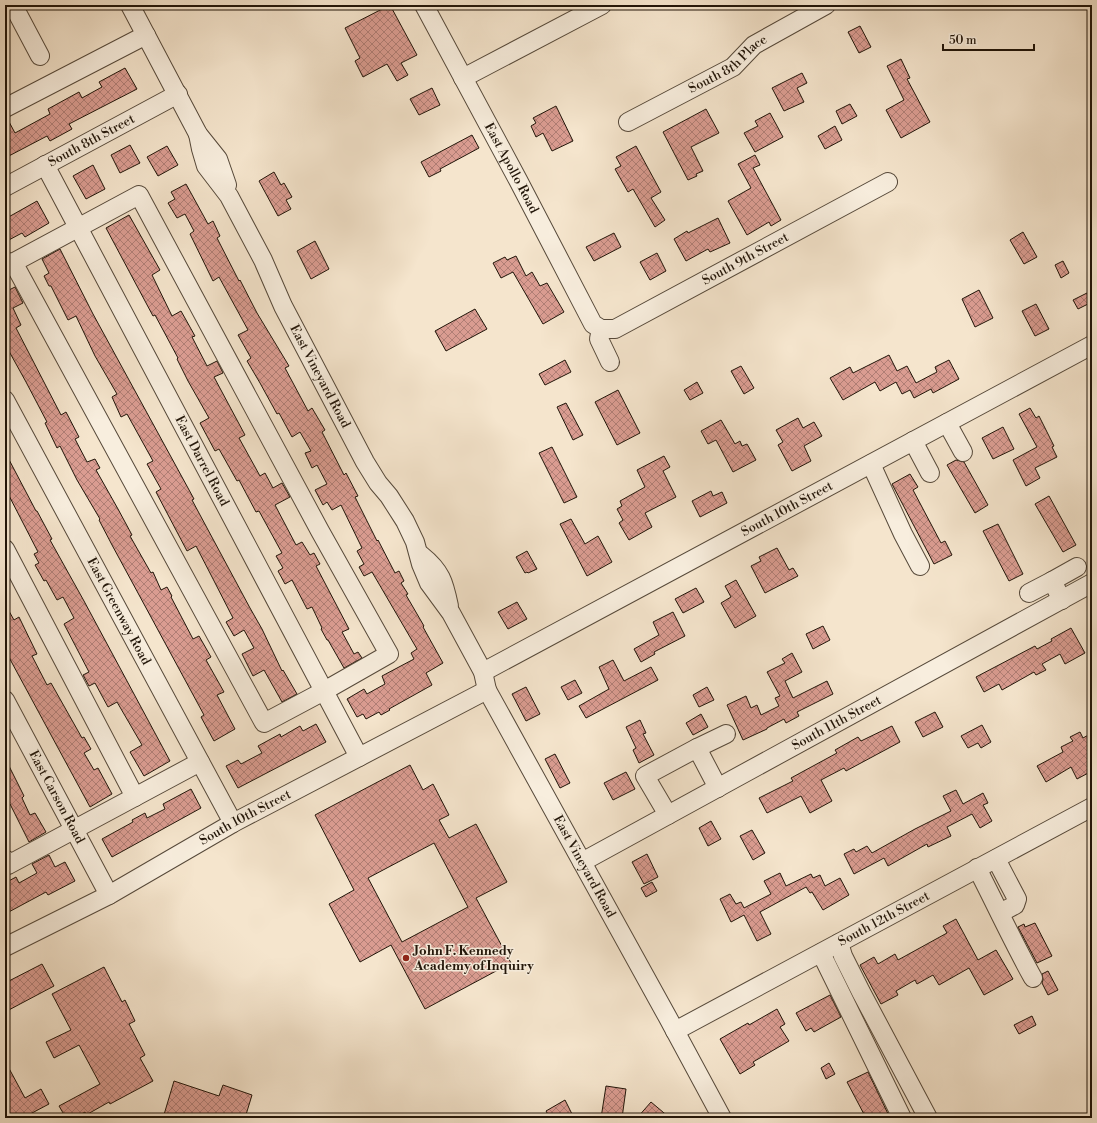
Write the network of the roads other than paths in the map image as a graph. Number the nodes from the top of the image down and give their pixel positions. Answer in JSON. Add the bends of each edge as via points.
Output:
{"nodes":[{"id":1,"x":12,"y":5,"type":"edge"},
{"id":2,"x":130,"y":5,"type":"edge"},
{"id":3,"x":424,"y":5,"type":"edge"},
{"id":4,"x":602,"y":5,"type":"edge"},
{"id":5,"x":826,"y":5,"type":"edge"},
{"id":6,"x":146,"y":35,"type":"junction"},
{"id":7,"x":40,"y":56,"type":"dead end"},
{"id":8,"x":463,"y":78,"type":"junction"},
{"id":9,"x":178,"y":94,"type":"junction"},
{"id":10,"x":5,"y":108,"type":"edge"},
{"id":11,"x":628,"y":122,"type":"dead end"},
{"id":12,"x":46,"y":165,"type":"junction"},
{"id":13,"x":888,"y":182,"type":"dead end"},
{"id":14,"x":5,"y":186,"type":"edge"},
{"id":15,"x":78,"y":227,"type":"junction"},
{"id":16,"x":9,"y":265,"type":"edge"},
{"id":17,"x":601,"y":329,"type":"junction"},
{"id":18,"x":1092,"y":345,"type":"edge"},
{"id":19,"x":610,"y":362,"type":"dead end"},
{"id":20,"x":5,"y":400,"type":"edge"},
{"id":21,"x":947,"y":423,"type":"junction"},
{"id":22,"x":913,"y":441,"type":"junction"},
{"id":23,"x":964,"y":452,"type":"dead end"},
{"id":24,"x":871,"y":464,"type":"junction"},
{"id":25,"x":930,"y":473,"type":"dead end"},
{"id":26,"x":5,"y":549,"type":"edge"},
{"id":27,"x":920,"y":566,"type":"dead end"},
{"id":28,"x":1077,"y":567,"type":"dead end"},
{"id":29,"x":1052,"y":580,"type":"junction"},
{"id":30,"x":1092,"y":583,"type":"edge"},
{"id":31,"x":1029,"y":593,"type":"dead end"},
{"id":32,"x":1062,"y":600,"type":"junction"},
{"id":33,"x":483,"y":672,"type":"junction"},
{"id":34,"x":487,"y":690,"type":"junction"},
{"id":35,"x":324,"y":691,"type":"junction"},
{"id":36,"x":5,"y":700,"type":"edge"},
{"id":37,"x":726,"y":734,"type":"dead end"},
{"id":38,"x":697,"y":748,"type":"junction"},
{"id":39,"x":359,"y":757,"type":"junction"},
{"id":40,"x":200,"y":762,"type":"junction"},
{"id":41,"x":718,"y":788,"type":"junction"},
{"id":42,"x":135,"y":797,"type":"junction"},
{"id":43,"x":1092,"y":807,"type":"edge"},
{"id":44,"x":668,"y":816,"type":"junction"},
{"id":45,"x":233,"y":823,"type":"junction"},
{"id":46,"x":74,"y":829,"type":"junction"},
{"id":47,"x":996,"y":858,"type":"junction"},
{"id":48,"x":5,"y":859,"type":"edge"},
{"id":49,"x":582,"y":862,"type":"junction"},
{"id":50,"x":977,"y":868,"type":"junction"},
{"id":51,"x":109,"y":895,"type":"junction"},
{"id":52,"x":1000,"y":913,"type":"junction"},
{"id":53,"x":839,"y":943,"type":"junction"},
{"id":54,"x":5,"y":947,"type":"edge"},
{"id":55,"x":821,"y":953,"type":"junction"},
{"id":56,"x":1033,"y":978,"type":"dead end"},
{"id":57,"x":675,"y":1031,"type":"junction"},
{"id":58,"x":722,"y":1118,"type":"edge"},
{"id":59,"x":902,"y":1118,"type":"edge"},
{"id":60,"x":928,"y":1118,"type":"edge"}],
"edges":[{"from":1,"to":7,"type":"street"},
{"from":2,"to":6,"type":"street","name":"East Vineyard Road"},
{"from":3,"to":8,"type":"street","name":"East Apollo Road"},
{"from":4,"to":8,"type":"street"},
{"from":5,"to":11,"type":"street","name":"South 8th Place","via":[[754,44],[733,67]]},
{"from":6,"to":9,"type":"street","name":"East Vineyard Road"},
{"from":6,"to":10,"type":"street"},
{"from":8,"to":17,"type":"street","name":"East Apollo Road","via":[[593,324]]},
{"from":9,"to":12,"type":"street","name":"South 8th Street"},
{"from":9,"to":33,"type":"street","name":"East Vineyard Road","via":[[198,134],[206,166],[229,196],[263,260],[286,313],[366,462],[405,521],[429,583],[451,613]]},
{"from":12,"to":14,"type":"street","name":"South 8th Street"},
{"from":12,"to":15,"type":"street","name":"East Darrel Road"},
{"from":13,"to":17,"type":"street","name":"South 9th Street","via":[[615,329]]},
{"from":15,"to":16,"type":"street"},
{"from":15,"to":35,"type":"street","name":"East Darrel Road"},
{"from":15,"to":35,"type":"street","via":[[139,195],[389,654]]},
{"from":16,"to":35,"type":"street","via":[[264,723]]},
{"from":17,"to":19,"type":"street","via":[[599,339]]},
{"from":18,"to":21,"type":"street","name":"South 10th Street"},
{"from":20,"to":40,"type":"street","name":"East Greenway Road"},
{"from":21,"to":22,"type":"street","name":"South 10th Street"},
{"from":21,"to":23,"type":"street"},
{"from":22,"to":24,"type":"street","name":"South 10th Street"},
{"from":22,"to":25,"type":"street"},
{"from":24,"to":27,"type":"street","via":[[899,527]]},
{"from":24,"to":33,"type":"street","name":"South 10th Street"},
{"from":26,"to":42,"type":"street"},
{"from":28,"to":29,"type":"street"},
{"from":29,"to":31,"type":"street"},
{"from":29,"to":32,"type":"street"},
{"from":30,"to":32,"type":"street","name":"South 11th Street"},
{"from":32,"to":41,"type":"street","name":"South 11th Street"},
{"from":33,"to":34,"type":"street","name":"East Vineyard Road"},
{"from":34,"to":39,"type":"street","name":"South 10th Street"},
{"from":34,"to":49,"type":"street","name":"East Vineyard Road"},
{"from":35,"to":39,"type":"street","name":"East Darrel Road"},
{"from":36,"to":46,"type":"street","name":"East Carson Road"},
{"from":37,"to":38,"type":"street"},
{"from":38,"to":41,"type":"street"},
{"from":38,"to":44,"type":"street","via":[[645,776]]},
{"from":39,"to":45,"type":"street","name":"South 10th Street"},
{"from":40,"to":42,"type":"street"},
{"from":40,"to":45,"type":"street","name":"East Greenway Road"},
{"from":41,"to":44,"type":"street","name":"South 11th Street"},
{"from":42,"to":46,"type":"street"},
{"from":43,"to":47,"type":"street","name":"South 12th Street"},
{"from":44,"to":49,"type":"street","name":"South 11th Street"},
{"from":45,"to":51,"type":"street","name":"South 10th Street"},
{"from":46,"to":48,"type":"street","via":[[8,865]]},
{"from":46,"to":51,"type":"street","name":"East Carson Road"},
{"from":47,"to":50,"type":"street","name":"South 12th Street"},
{"from":47,"to":52,"type":"street","via":[[1017,899],[1015,905]]},
{"from":49,"to":57,"type":"street","name":"East Vineyard Road"},
{"from":50,"to":52,"type":"street"},
{"from":50,"to":53,"type":"street","name":"South 12th Street"},
{"from":51,"to":54,"type":"street","name":"South 10th Street"},
{"from":52,"to":56,"type":"street"},
{"from":53,"to":55,"type":"street","name":"South 12th Street"},
{"from":53,"to":60,"type":"street","via":[[858,986]]},
{"from":55,"to":57,"type":"street","name":"South 12th Street"},
{"from":55,"to":59,"type":"street"},
{"from":57,"to":58,"type":"street","name":"East Vineyard Road"}]}
